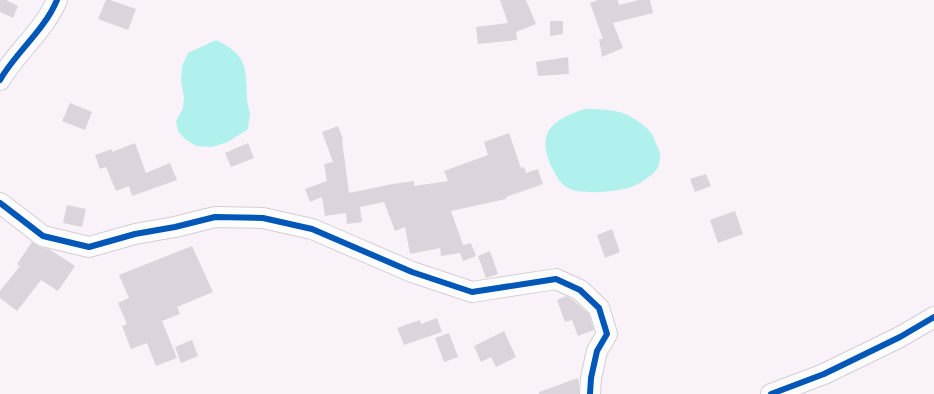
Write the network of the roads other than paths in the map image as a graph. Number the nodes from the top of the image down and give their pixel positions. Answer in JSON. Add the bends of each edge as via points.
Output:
{"nodes":[{"id":1,"x":57,"y":0,"type":"edge"},
{"id":2,"x":0,"y":80,"type":"edge"},
{"id":3,"x":0,"y":203,"type":"edge"},
{"id":4,"x":934,"y":317,"type":"edge"},
{"id":5,"x":590,"y":394,"type":"edge"},
{"id":6,"x":771,"y":394,"type":"edge"}],
"edges":[{"from":1,"to":2,"type":"street","via":[[36,34]]},
{"from":3,"to":5,"type":"street","via":[[43,236],[89,247],[215,217],[263,218],[312,229],[412,272],[472,292],[556,279],[580,290],[599,308],[607,334],[597,351]]},
{"from":4,"to":6,"type":"street","via":[[900,337],[824,374]]}]}
